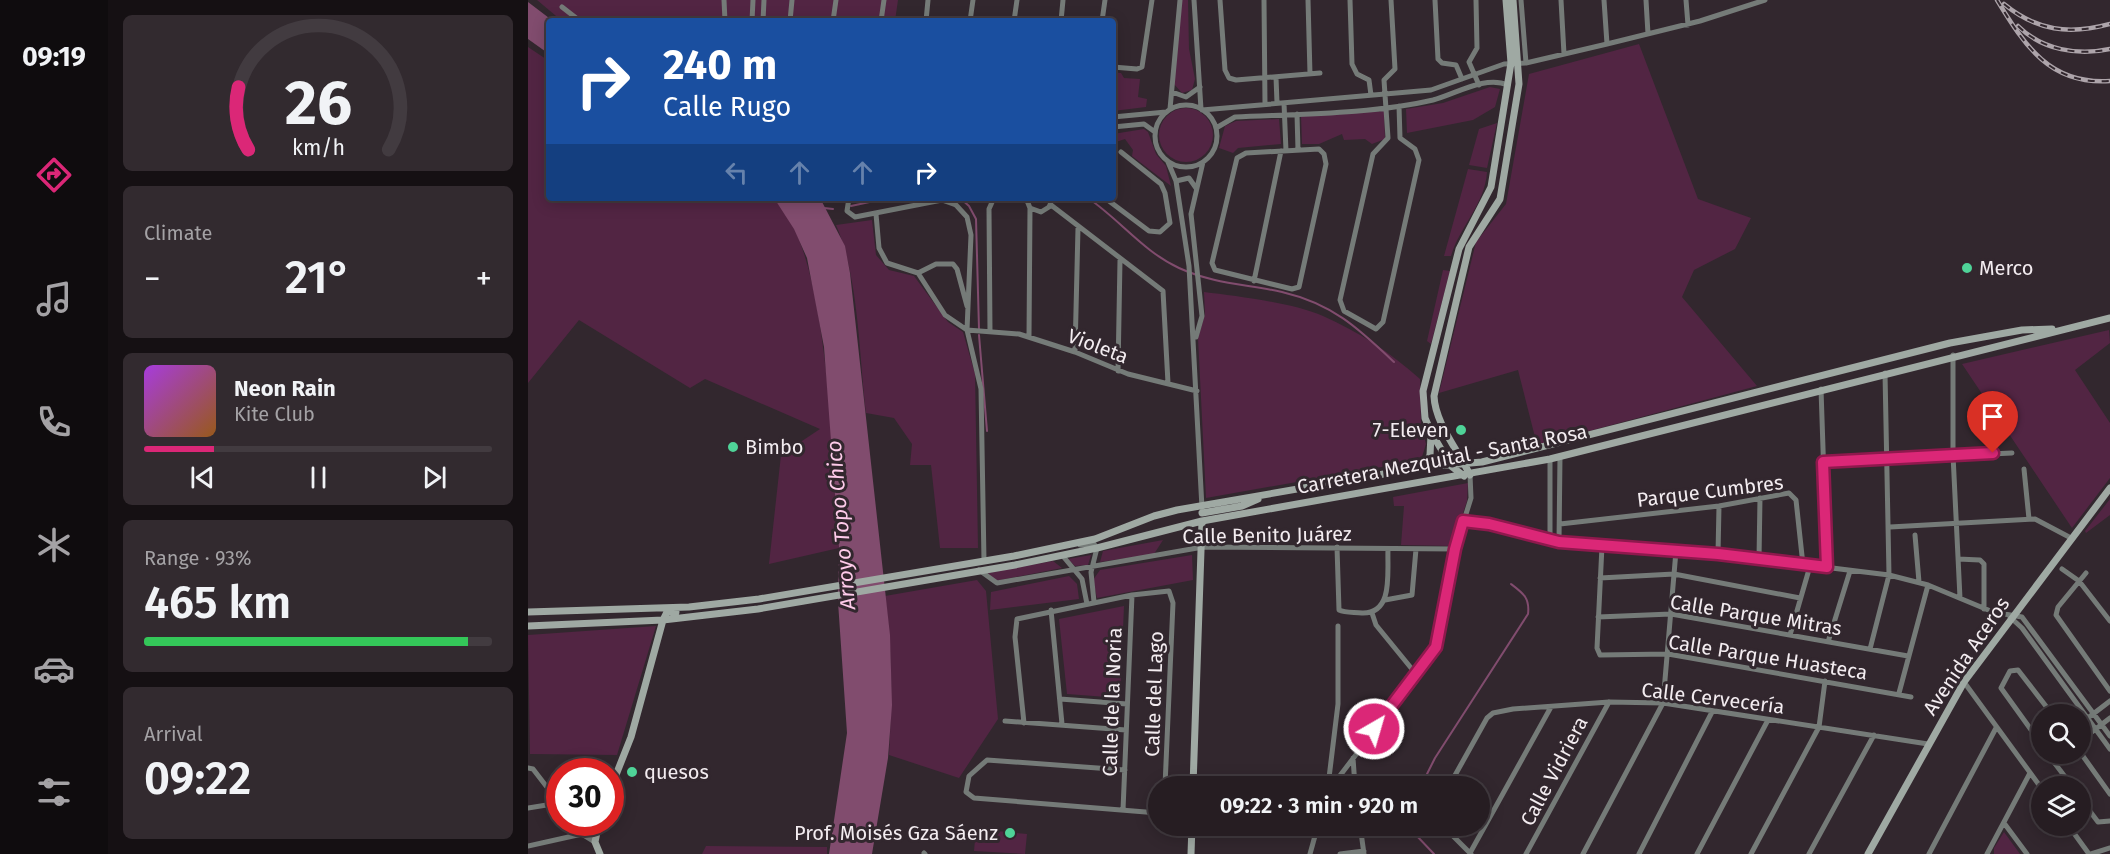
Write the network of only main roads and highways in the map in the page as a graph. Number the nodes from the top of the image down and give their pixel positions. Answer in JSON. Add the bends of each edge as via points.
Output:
{"nodes":[{"id":1,"x":1506,"y":0,"type":"edge"},
{"id":2,"x":1513,"y":0,"type":"edge"},
{"id":3,"x":1518,"y":63,"type":"junction"},
{"id":4,"x":2110,"y":318,"type":"edge"},
{"id":5,"x":2067,"y":329,"type":"junction"},
{"id":6,"x":1431,"y":432,"type":"junction"},
{"id":7,"x":1466,"y":465,"type":"junction"},
{"id":8,"x":1451,"y":466,"type":"junction"},
{"id":9,"x":1424,"y":467,"type":"junction"},
{"id":10,"x":1467,"y":476,"type":"junction"},
{"id":11,"x":2110,"y":488,"type":"edge"},
{"id":12,"x":1202,"y":521,"type":"junction"},
{"id":13,"x":889,"y":582,"type":"junction"},
{"id":14,"x":845,"y":590,"type":"junction"},
{"id":15,"x":746,"y":601,"type":"junction"},
{"id":16,"x":528,"y":612,"type":"edge"},
{"id":17,"x":663,"y":620,"type":"junction"},
{"id":18,"x":528,"y":626,"type":"edge"},
{"id":19,"x":623,"y":758,"type":"edge"},
{"id":20,"x":1193,"y":776,"type":"edge"},
{"id":21,"x":597,"y":836,"type":"edge"},
{"id":22,"x":1192,"y":836,"type":"edge"},
{"id":23,"x":600,"y":854,"type":"edge"},
{"id":24,"x":1191,"y":854,"type":"edge"},
{"id":25,"x":1868,"y":854,"type":"edge"}],
"edges":[{"from":1,"to":3,"type":"main road"},
{"from":2,"to":3,"type":"main road"},
{"from":3,"to":6,"type":"main road","via":[[1508,85],[1489,194],[1459,249],[1425,379],[1422,402]]},
{"from":3,"to":7,"type":"main road","via":[[1519,84],[1500,199],[1469,247],[1434,396],[1437,416]]},
{"from":4,"to":5,"type":"main road","name":"Carretera Mezquital - Santa Rosa"},
{"from":5,"to":7,"type":"main road","name":"Carretera Mezquital - Santa Rosa","via":[[2022,330],[1950,343]]},
{"from":5,"to":10,"type":"main road","name":"Carretera Mezquital - Santa Rosa","via":[[1550,459]]},
{"from":6,"to":8,"type":"main road"},
{"from":6,"to":9,"type":"main road","via":[[1430,455]]},
{"from":7,"to":8,"type":"main road","name":"Carretera Mezquital - Santa Rosa"},
{"from":7,"to":10,"type":"main road"},
{"from":8,"to":9,"type":"main road","name":"Carretera Mezquital - Santa Rosa"},
{"from":8,"to":10,"type":"main road"},
{"from":9,"to":13,"type":"main road","name":"Carretera Mezquital - Santa Rosa","via":[[1269,495],[1242,506],[1154,516],[1095,539]]},
{"from":10,"to":12,"type":"main road","name":"Carretera Mezquital - Santa Rosa"},
{"from":11,"to":25,"type":"main road","name":"Avenida Aceros","via":[[1964,682]]},
{"from":12,"to":13,"type":"main road","name":"Carretera Mezquital - Santa Rosa","via":[[1062,555]]},
{"from":12,"to":20,"type":"main road"},
{"from":13,"to":14,"type":"main road","name":"Carretera Mezquital - Santa Rosa"},
{"from":14,"to":15,"type":"main road"},
{"from":14,"to":17,"type":"main road","via":[[758,609]]},
{"from":15,"to":16,"type":"main road"},
{"from":15,"to":17,"type":"main road","via":[[667,612]]},
{"from":17,"to":18,"type":"main road"},
{"from":17,"to":19,"type":"main road"},
{"from":21,"to":23,"type":"main road"},
{"from":22,"to":24,"type":"main road"}]}
